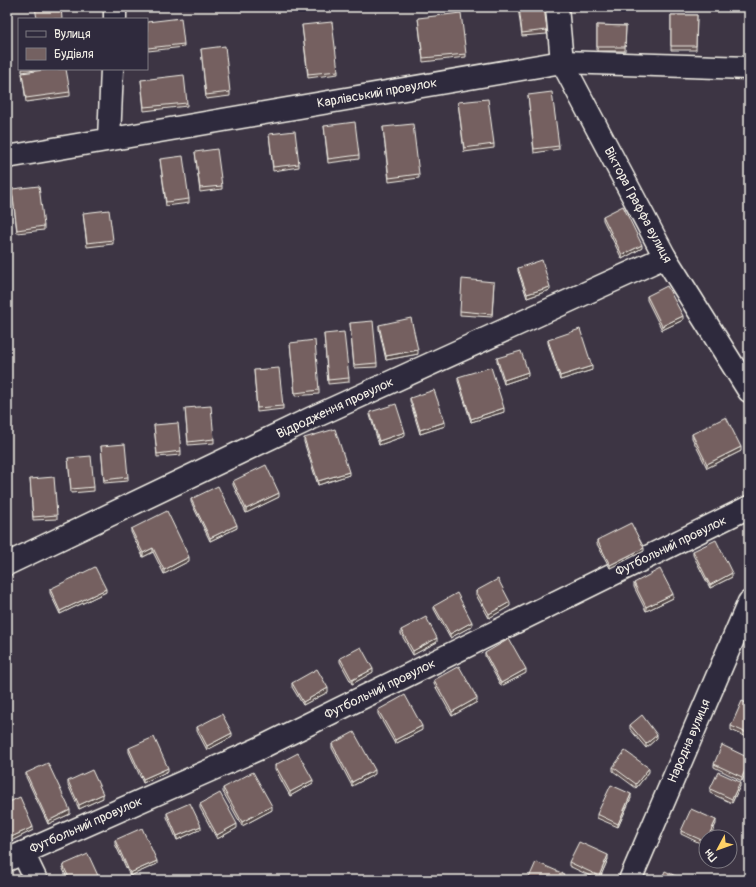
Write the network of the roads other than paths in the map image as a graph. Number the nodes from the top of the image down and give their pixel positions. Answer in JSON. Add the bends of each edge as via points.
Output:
{"nodes":[{"id":1,"x":115,"y":7,"type":"edge"},
{"id":2,"x":557,"y":7,"type":"edge"},
{"id":3,"x":115,"y":18,"type":"edge"},
{"id":4,"x":562,"y":62,"type":"junction"},
{"id":5,"x":749,"y":68,"type":"edge"},
{"id":6,"x":112,"y":70,"type":"edge"},
{"id":7,"x":109,"y":139,"type":"junction"},
{"id":8,"x":7,"y":157,"type":"edge"},
{"id":9,"x":664,"y":257,"type":"junction"},
{"id":10,"x":749,"y":391,"type":"edge"},
{"id":11,"x":749,"y":507,"type":"edge"},
{"id":12,"x":7,"y":564,"type":"edge"},
{"id":13,"x":749,"y":602,"type":"edge"},
{"id":14,"x":15,"y":857,"type":"edge"},
{"id":15,"x":36,"y":880,"type":"edge"},
{"id":16,"x":630,"y":880,"type":"edge"}],
"edges":[{"from":1,"to":3,"type":"street"},
{"from":2,"to":4,"type":"street","name":"Віктора Граффа вулиця"},
{"from":4,"to":5,"type":"street","name":"Карлівський провулок"},
{"from":4,"to":7,"type":"street","name":"Карлівський провулок"},
{"from":4,"to":9,"type":"street","name":"Віктора Граффа вулиця"},
{"from":6,"to":7,"type":"street"},
{"from":7,"to":8,"type":"street","name":"Карлівський провулок"},
{"from":9,"to":10,"type":"street","name":"Віктора Граффа вулиця"},
{"from":9,"to":12,"type":"street","name":"Відродження провулок","via":[[312,418]]},
{"from":11,"to":14,"type":"street","name":"Футбольний провулок","via":[[258,749]]},
{"from":13,"to":16,"type":"street","name":"Народна вулиця"},
{"from":14,"to":15,"type":"street"}]}
